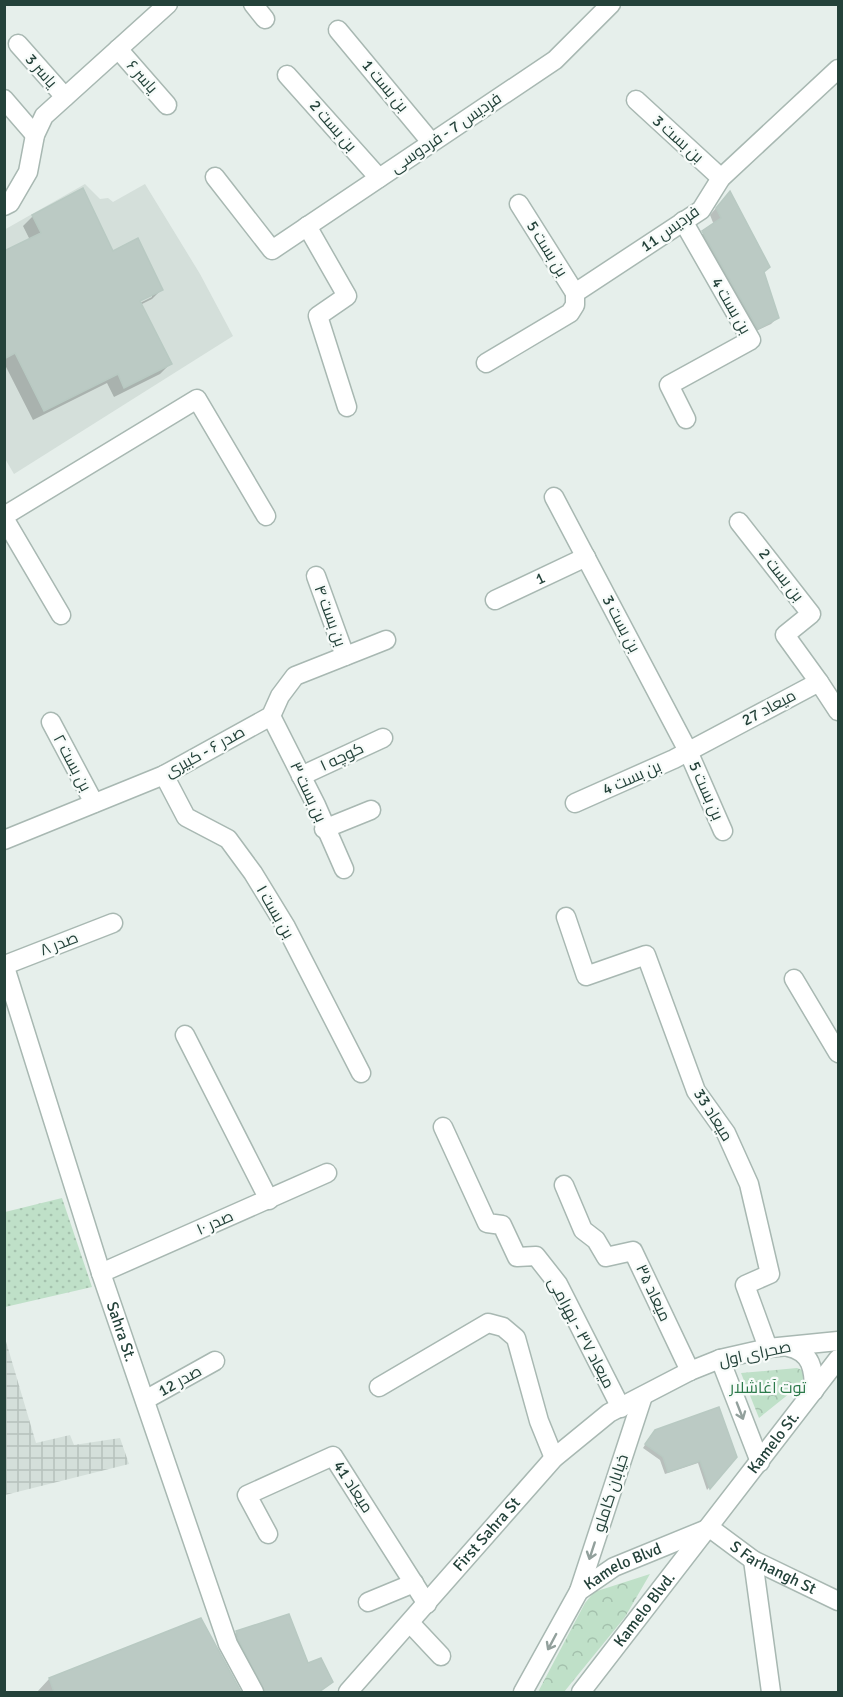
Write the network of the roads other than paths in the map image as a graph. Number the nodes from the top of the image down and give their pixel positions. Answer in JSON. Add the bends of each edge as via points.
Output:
{"nodes":[{"id":1,"x":253,"y":4,"type":"edge"},
{"id":2,"x":611,"y":4,"type":"edge"},
{"id":3,"x":164,"y":6,"type":"edge"},
{"id":4,"x":265,"y":19,"type":"dead end"},
{"id":5,"x":338,"y":30,"type":"dead end"},
{"id":6,"x":18,"y":44,"type":"dead end"},
{"id":7,"x":118,"y":49,"type":"junction"},
{"id":8,"x":838,"y":69,"type":"edge"},
{"id":9,"x":287,"y":75,"type":"dead end"},
{"id":10,"x":64,"y":97,"type":"junction"},
{"id":11,"x":4,"y":99,"type":"edge"},
{"id":12,"x":636,"y":100,"type":"dead end"},
{"id":13,"x":167,"y":105,"type":"dead end"},
{"id":14,"x":35,"y":135,"type":"junction"},
{"id":15,"x":431,"y":142,"type":"junction"},
{"id":16,"x":215,"y":177,"type":"dead end"},
{"id":17,"x":379,"y":178,"type":"junction"},
{"id":18,"x":721,"y":178,"type":"junction"},
{"id":19,"x":6,"y":202,"type":"edge"},
{"id":20,"x":519,"y":204,"type":"dead end"},
{"id":21,"x":683,"y":221,"type":"junction"},
{"id":22,"x":307,"y":226,"type":"junction"},
{"id":23,"x":575,"y":293,"type":"junction"},
{"id":24,"x":486,"y":363,"type":"dead end"},
{"id":25,"x":347,"y":406,"type":"dead end"},
{"id":26,"x":686,"y":419,"type":"dead end"},
{"id":27,"x":554,"y":497,"type":"dead end"},
{"id":28,"x":7,"y":509,"type":"edge"},
{"id":29,"x":266,"y":516,"type":"dead end"},
{"id":30,"x":739,"y":522,"type":"dead end"},
{"id":31,"x":586,"y":557,"type":"junction"},
{"id":32,"x":316,"y":576,"type":"dead end"},
{"id":33,"x":495,"y":600,"type":"dead end"},
{"id":34,"x":61,"y":615,"type":"dead end"},
{"id":35,"x":386,"y":640,"type":"dead end"},
{"id":36,"x":345,"y":656,"type":"junction"},
{"id":37,"x":819,"y":682,"type":"junction"},
{"id":38,"x":838,"y":711,"type":"edge"},
{"id":39,"x":271,"y":716,"type":"junction"},
{"id":40,"x":51,"y":722,"type":"dead end"},
{"id":41,"x":383,"y":738,"type":"dead end"},
{"id":42,"x":688,"y":752,"type":"junction"},
{"id":43,"x":164,"y":775,"type":"junction"},
{"id":44,"x":301,"y":777,"type":"junction"},
{"id":45,"x":94,"y":803,"type":"junction"},
{"id":46,"x":575,"y":803,"type":"dead end"},
{"id":47,"x":371,"y":810,"type":"dead end"},
{"id":48,"x":324,"y":828,"type":"junction"},
{"id":49,"x":723,"y":831,"type":"dead end"},
{"id":50,"x":4,"y":840,"type":"edge"},
{"id":51,"x":344,"y":869,"type":"dead end"},
{"id":52,"x":566,"y":917,"type":"dead end"},
{"id":53,"x":113,"y":923,"type":"dead end"},
{"id":54,"x":5,"y":964,"type":"edge"},
{"id":55,"x":794,"y":979,"type":"dead end"},
{"id":56,"x":185,"y":1035,"type":"dead end"},
{"id":57,"x":838,"y":1053,"type":"edge"},
{"id":58,"x":361,"y":1073,"type":"dead end"},
{"id":59,"x":443,"y":1127,"type":"dead end"},
{"id":60,"x":327,"y":1173,"type":"dead end"},
{"id":61,"x":564,"y":1185,"type":"dead end"},
{"id":62,"x":269,"y":1200,"type":"junction"},
{"id":63,"x":101,"y":1273,"type":"junction"},
{"id":64,"x":838,"y":1341,"type":"edge"},
{"id":65,"x":777,"y":1347,"type":"junction"},
{"id":66,"x":720,"y":1359,"type":"junction"},
{"id":67,"x":215,"y":1361,"type":"dead end"},
{"id":68,"x":837,"y":1365,"type":"edge"},
{"id":69,"x":690,"y":1371,"type":"junction"},
{"id":70,"x":379,"y":1387,"type":"dead end"},
{"id":71,"x":814,"y":1391,"type":"junction"},
{"id":72,"x":643,"y":1396,"type":"junction"},
{"id":73,"x":145,"y":1400,"type":"junction"},
{"id":74,"x":621,"y":1407,"type":"junction"},
{"id":75,"x":554,"y":1458,"type":"junction"},
{"id":76,"x":760,"y":1462,"type":"junction"},
{"id":77,"x":710,"y":1528,"type":"junction"},
{"id":78,"x":268,"y":1534,"type":"dead end"},
{"id":79,"x":753,"y":1560,"type":"junction"},
{"id":80,"x":414,"y":1583,"type":"junction"},
{"id":81,"x":579,"y":1590,"type":"junction"},
{"id":82,"x":838,"y":1601,"type":"edge"},
{"id":83,"x":368,"y":1602,"type":"dead end"},
{"id":84,"x":427,"y":1604,"type":"junction"},
{"id":85,"x":411,"y":1623,"type":"junction"},
{"id":86,"x":441,"y":1656,"type":"dead end"},
{"id":87,"x":254,"y":1692,"type":"edge"},
{"id":88,"x":348,"y":1692,"type":"edge"},
{"id":89,"x":523,"y":1692,"type":"edge"},
{"id":90,"x":581,"y":1692,"type":"edge"},
{"id":91,"x":771,"y":1692,"type":"edge"}],
"edges":[{"from":1,"to":4,"type":"street"},
{"from":2,"to":15,"type":"street","name":"فردیس 7 - فردوسی","via":[[555,60]]},
{"from":3,"to":7,"type":"street"},
{"from":5,"to":15,"type":"street","name":"بن بست 1"},
{"from":6,"to":10,"type":"street","name":"یاسر 3"},
{"from":7,"to":10,"type":"street"},
{"from":7,"to":13,"type":"street","name":"یاسر ۶"},
{"from":8,"to":18,"type":"street","name":"فردیس 11"},
{"from":9,"to":17,"type":"street","name":"بن بست 2"},
{"from":10,"to":14,"type":"street","via":[[44,116]]},
{"from":11,"to":14,"type":"street"},
{"from":12,"to":18,"type":"street","name":"بن بست 3"},
{"from":14,"to":19,"type":"street","via":[[28,172]]},
{"from":15,"to":17,"type":"street","name":"فردیس 7 - فردوسی"},
{"from":16,"to":22,"type":"street","name":"فردیس 7 - فردوسی","via":[[272,250]]},
{"from":17,"to":22,"type":"street","name":"فردیس 7 - فردوسی"},
{"from":18,"to":21,"type":"street","name":"فردیس 11","via":[[701,210]]},
{"from":20,"to":23,"type":"street","name":"بن بست 5"},
{"from":21,"to":23,"type":"street","name":"فردیس 11"},
{"from":21,"to":26,"type":"street","name":"بن بست 4","via":[[751,340],[669,385]]},
{"from":22,"to":25,"type":"street","via":[[347,296],[318,316]]},
{"from":23,"to":24,"type":"street","name":"فردیس 11","via":[[570,313]]},
{"from":27,"to":31,"type":"street","name":"بن بست 3"},
{"from":28,"to":29,"type":"street","via":[[197,399]]},
{"from":28,"to":34,"type":"street"},
{"from":30,"to":37,"type":"street","name":"بن بست 2","via":[[811,614],[785,635]]},
{"from":31,"to":33,"type":"street","name":"1"},
{"from":31,"to":42,"type":"street","name":"بن بست 3"},
{"from":32,"to":36,"type":"street","name":"بن بست ۴"},
{"from":35,"to":36,"type":"street"},
{"from":36,"to":39,"type":"street","via":[[295,676]]},
{"from":37,"to":38,"type":"street"},
{"from":37,"to":42,"type":"street","name":"میعاد 27"},
{"from":39,"to":43,"type":"street","name":"صدر ۶ - کبیری"},
{"from":39,"to":44,"type":"street","name":"بن بست ۳"},
{"from":40,"to":45,"type":"street","name":"بن بست ۲"},
{"from":41,"to":44,"type":"street","name":"کوچه ۱"},
{"from":42,"to":46,"type":"street","name":"بن بست 4"},
{"from":42,"to":49,"type":"street","name":"بن بست 5"},
{"from":43,"to":45,"type":"street","name":"صدر ۶ - کبیری"},
{"from":43,"to":58,"type":"street","name":"بن بست ۱","via":[[186,817],[228,839],[253,873],[286,927]]},
{"from":44,"to":48,"type":"street","name":"بن بست ۳"},
{"from":45,"to":50,"type":"street","name":"صدر ۶ - کبیری"},
{"from":47,"to":48,"type":"street"},
{"from":48,"to":51,"type":"street","name":"بن بست ۳"},
{"from":52,"to":65,"type":"street","name":"میعاد 33","via":[[586,976],[646,955],[696,1091],[726,1133],[749,1184],[770,1274],[745,1285]]},
{"from":53,"to":54,"type":"street","name":"صدر ۸"},
{"from":54,"to":63,"type":"street","name":"Sahra St."},
{"from":55,"to":57,"type":"street"},
{"from":56,"to":62,"type":"street"},
{"from":59,"to":74,"type":"street","name":"میعاد ۳۷ - بهرامی","via":[[487,1223],[502,1225],[517,1257],[536,1256],[558,1284]]},
{"from":60,"to":62,"type":"street","name":"صدر ۱۰"},
{"from":61,"to":69,"type":"street","name":"میعاد ۳۵","via":[[583,1230],[596,1240],[606,1257],[633,1251]]},
{"from":62,"to":63,"type":"street","name":"صدر ۱۰"},
{"from":63,"to":73,"type":"street","name":"Sahra St."},
{"from":64,"to":65,"type":"street","name":"صحرای اول"},
{"from":65,"to":66,"type":"street","name":"صحرای اول"},
{"from":65,"to":71,"type":"street","via":[[802,1351],[807,1356],[814,1371]]},
{"from":66,"to":69,"type":"street","name":"صحرای اول"},
{"from":66,"to":76,"type":"street","one_way":true},
{"from":67,"to":73,"type":"street","name":"صدر 12"},
{"from":68,"to":71,"type":"street","name":"Kamelo St."},
{"from":69,"to":72,"type":"street","name":"صحرای اول"},
{"from":70,"to":75,"type":"street","via":[[488,1323],[503,1327],[516,1338],[539,1421]]},
{"from":71,"to":76,"type":"street","name":"Kamelo St."},
{"from":72,"to":74,"type":"street","name":"First Sahra St"},
{"from":72,"to":81,"type":"street","name":"خیابان کاملو","one_way":true},
{"from":73,"to":87,"type":"street","name":"Sahra St.","via":[[228,1644]]},
{"from":74,"to":75,"type":"street","name":"First Sahra St"},
{"from":75,"to":84,"type":"street","name":"First Sahra St"},
{"from":76,"to":77,"type":"street","name":"Kamelo St."},
{"from":77,"to":79,"type":"street","name":"S Farhangh St"},
{"from":77,"to":81,"type":"street","name":"Kamelo Blvd","via":[[614,1567]]},
{"from":77,"to":90,"type":"street","name":"Kamelo Blvd."},
{"from":78,"to":80,"type":"street","name":"میعاد 41","via":[[247,1495],[333,1456]]},
{"from":79,"to":82,"type":"street","name":"S Farhangh St"},
{"from":79,"to":91,"type":"street"},
{"from":80,"to":83,"type":"street"},
{"from":80,"to":84,"type":"street","name":"میعاد 41"},
{"from":81,"to":89,"type":"street","name":"Kamelo Blvd","one_way":true},
{"from":84,"to":85,"type":"street","name":"First Sahra St"},
{"from":85,"to":86,"type":"street"},
{"from":85,"to":88,"type":"street","name":"First Sahra St"}]}
